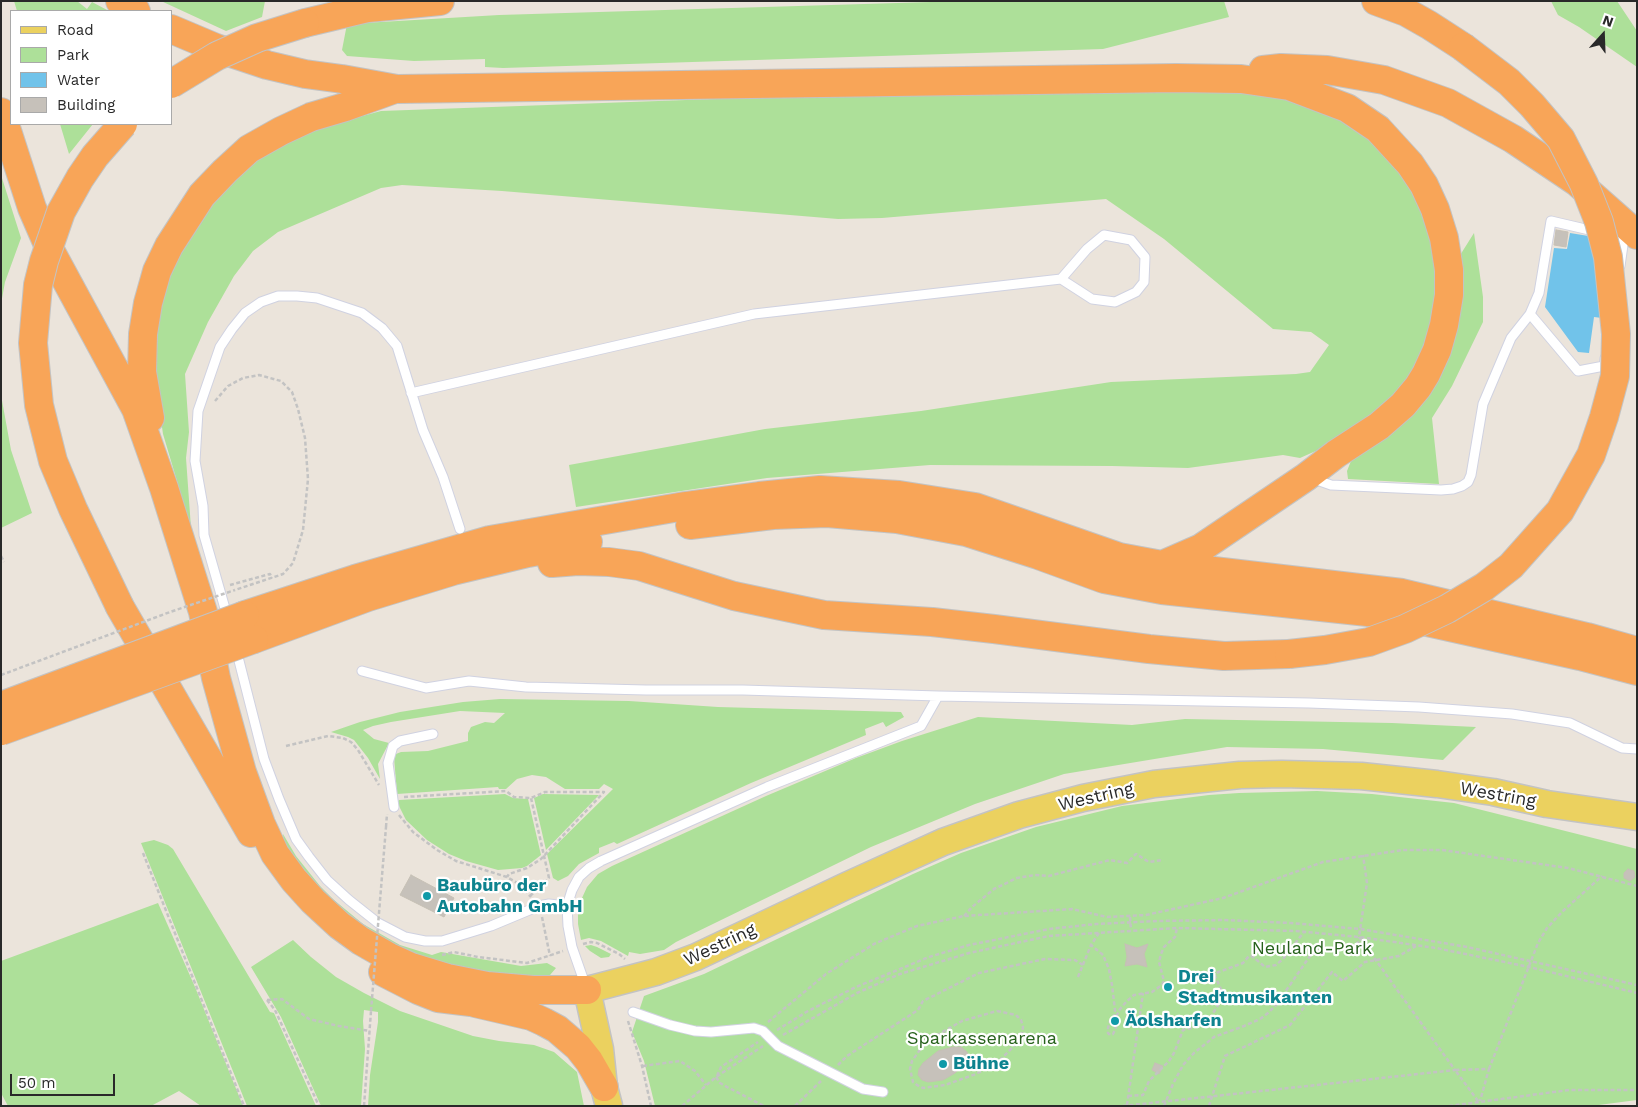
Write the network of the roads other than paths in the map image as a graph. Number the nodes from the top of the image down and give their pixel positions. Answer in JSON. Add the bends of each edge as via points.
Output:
{"nodes":[{"id":1,"x":120,"y":1,"type":"edge"},
{"id":2,"x":440,"y":1,"type":"edge"},
{"id":3,"x":1376,"y":1,"type":"edge"},
{"id":4,"x":134,"y":10,"type":"edge"},
{"id":5,"x":172,"y":29,"type":"edge"},
{"id":6,"x":1176,"y":78,"type":"junction"},
{"id":7,"x":172,"y":83,"type":"edge"},
{"id":8,"x":397,"y":89,"type":"junction"},
{"id":9,"x":1,"y":112,"type":"edge"},
{"id":10,"x":122,"y":125,"type":"edge"},
{"id":11,"x":1,"y":139,"type":"edge"},
{"id":12,"x":1637,"y":234,"type":"edge"},
{"id":13,"x":1061,"y":279,"type":"junction"},
{"id":14,"x":1530,"y":314,"type":"junction"},
{"id":15,"x":411,"y":393,"type":"junction"},
{"id":16,"x":1306,"y":477,"type":"junction"},
{"id":17,"x":164,"y":488,"type":"junction"},
{"id":18,"x":460,"y":529,"type":"dead end"},
{"id":19,"x":1162,"y":565,"type":"junction"},
{"id":20,"x":453,"y":571,"type":"junction"},
{"id":21,"x":249,"y":627,"type":"junction"},
{"id":22,"x":1637,"y":651,"type":"edge"},
{"id":23,"x":362,"y":671,"type":"dead end"},
{"id":24,"x":1637,"y":671,"type":"edge"},
{"id":25,"x":938,"y":696,"type":"junction"},
{"id":26,"x":1,"y":706,"type":"edge"},
{"id":27,"x":1,"y":731,"type":"edge"},
{"id":28,"x":433,"y":734,"type":"dead end"},
{"id":29,"x":1637,"y":750,"type":"edge"},
{"id":30,"x":391,"y":804,"type":"road end"},
{"id":31,"x":1637,"y":817,"type":"edge"},
{"id":32,"x":266,"y":857,"type":"junction"},
{"id":33,"x":567,"y":906,"type":"junction"},
{"id":34,"x":587,"y":990,"type":"junction"},
{"id":35,"x":472,"y":1002,"type":"junction"},
{"id":36,"x":633,"y":1012,"type":"dead end"},
{"id":37,"x":883,"y":1092,"type":"dead end"},
{"id":38,"x":606,"y":1096,"type":"edge"}],
"edges":[{"from":1,"to":4,"type":"highway"},
{"from":2,"to":7,"type":"highway","bridge":true,"via":[[368,8],[305,23],[241,45]]},
{"from":3,"to":20,"type":"highway","bridge":true,"via":[[1430,25],[1509,82],[1532,105],[1561,139],[1584,184],[1608,257],[1616,334],[1615,376],[1591,455],[1560,511],[1511,566],[1484,587],[1406,630],[1360,643],[1289,654],[1224,656],[932,622],[824,615],[734,596],[639,566],[610,562],[578,561]]},
{"from":5,"to":8,"type":"highway","via":[[267,65]]},
{"from":6,"to":8,"type":"highway"},
{"from":6,"to":12,"type":"highway","bridge":true,"via":[[1282,68],[1327,70],[1384,80],[1448,103],[1513,138],[1577,182]]},
{"from":6,"to":16,"type":"highway","via":[[1241,79],[1289,86],[1347,108],[1378,129],[1398,150],[1415,171],[1435,209],[1444,238],[1449,295],[1437,350],[1426,374],[1403,405],[1385,421]]},
{"from":8,"to":17,"type":"highway","via":[[311,117],[249,149],[202,194],[169,246],[157,271],[148,303],[142,372]]},
{"from":9,"to":17,"type":"highway","via":[[32,208],[52,254],[136,409]]},
{"from":10,"to":32,"type":"highway","bridge":true,"via":[[80,178],[61,212],[44,261],[38,285],[33,343],[39,405],[53,461],[120,607]]},
{"from":11,"to":32,"type":"highway","via":[[30,227],[108,379],[141,454],[190,610],[232,769]]},
{"from":13,"to":13,"type":"lane","via":[[1092,299],[1115,302],[1136,292],[1144,282],[1145,257],[1131,240],[1104,235]]},
{"from":13,"to":15,"type":"lane","via":[[754,314]]},
{"from":14,"to":14,"type":"lane","via":[[1539,293],[1551,221],[1624,238],[1604,366],[1578,371]]},
{"from":14,"to":16,"type":"lane","via":[[1511,338],[1483,404],[1468,482],[1441,490],[1331,485]]},
{"from":15,"to":18,"type":"lane"},
{"from":15,"to":33,"type":"lane","via":[[397,346],[382,328],[362,313],[317,298],[278,296],[261,302],[245,313],[220,347],[198,411],[195,461],[204,506],[204,535],[264,759],[296,839],[327,880],[378,923],[405,937],[442,941],[491,926],[539,906]]},
{"from":16,"to":19,"type":"highway","via":[[1201,548]]},
{"from":17,"to":34,"type":"highway","via":[[203,612],[216,678],[242,772],[275,854],[294,880],[339,925],[411,968],[488,986]]},
{"from":19,"to":21,"type":"highway","via":[[1119,557],[974,506],[899,495],[820,490],[675,508],[490,540],[355,579]]},
{"from":19,"to":22,"type":"highway","via":[[1402,593]]},
{"from":20,"to":21,"type":"highway"},
{"from":20,"to":24,"type":"highway","via":[[528,553],[723,520],[827,513],[897,519],[966,532],[1104,579],[1162,590],[1396,615]]},
{"from":21,"to":26,"type":"highway","bridge":true},
{"from":21,"to":27,"type":"highway","bridge":true},
{"from":23,"to":25,"type":"lane","via":[[426,688],[469,681],[526,687]]},
{"from":25,"to":29,"type":"lane","via":[[1309,703],[1512,714],[1570,723],[1622,748]]},
{"from":25,"to":33,"type":"lane","via":[[921,726],[767,787],[601,861],[579,877]]},
{"from":28,"to":30,"type":"lane","via":[[400,741],[393,746],[388,763]]},
{"from":31,"to":34,"type":"main road","name":"Westring","via":[[1547,804],[1493,792],[1361,776],[1240,775],[1154,784],[1083,798],[979,828],[672,967]]},
{"from":32,"to":35,"type":"highway","via":[[293,899],[313,921],[352,953],[428,994]]},
{"from":33,"to":34,"type":"lane","via":[[572,947]]},
{"from":34,"to":35,"type":"highway","via":[[546,1005],[497,1000]]},
{"from":34,"to":38,"type":"main road"},
{"from":35,"to":38,"type":"highway","via":[[532,1016],[550,1026],[589,1061]]},
{"from":36,"to":37,"type":"lane","via":[[695,1031],[754,1028],[778,1046],[863,1089]]}]}
